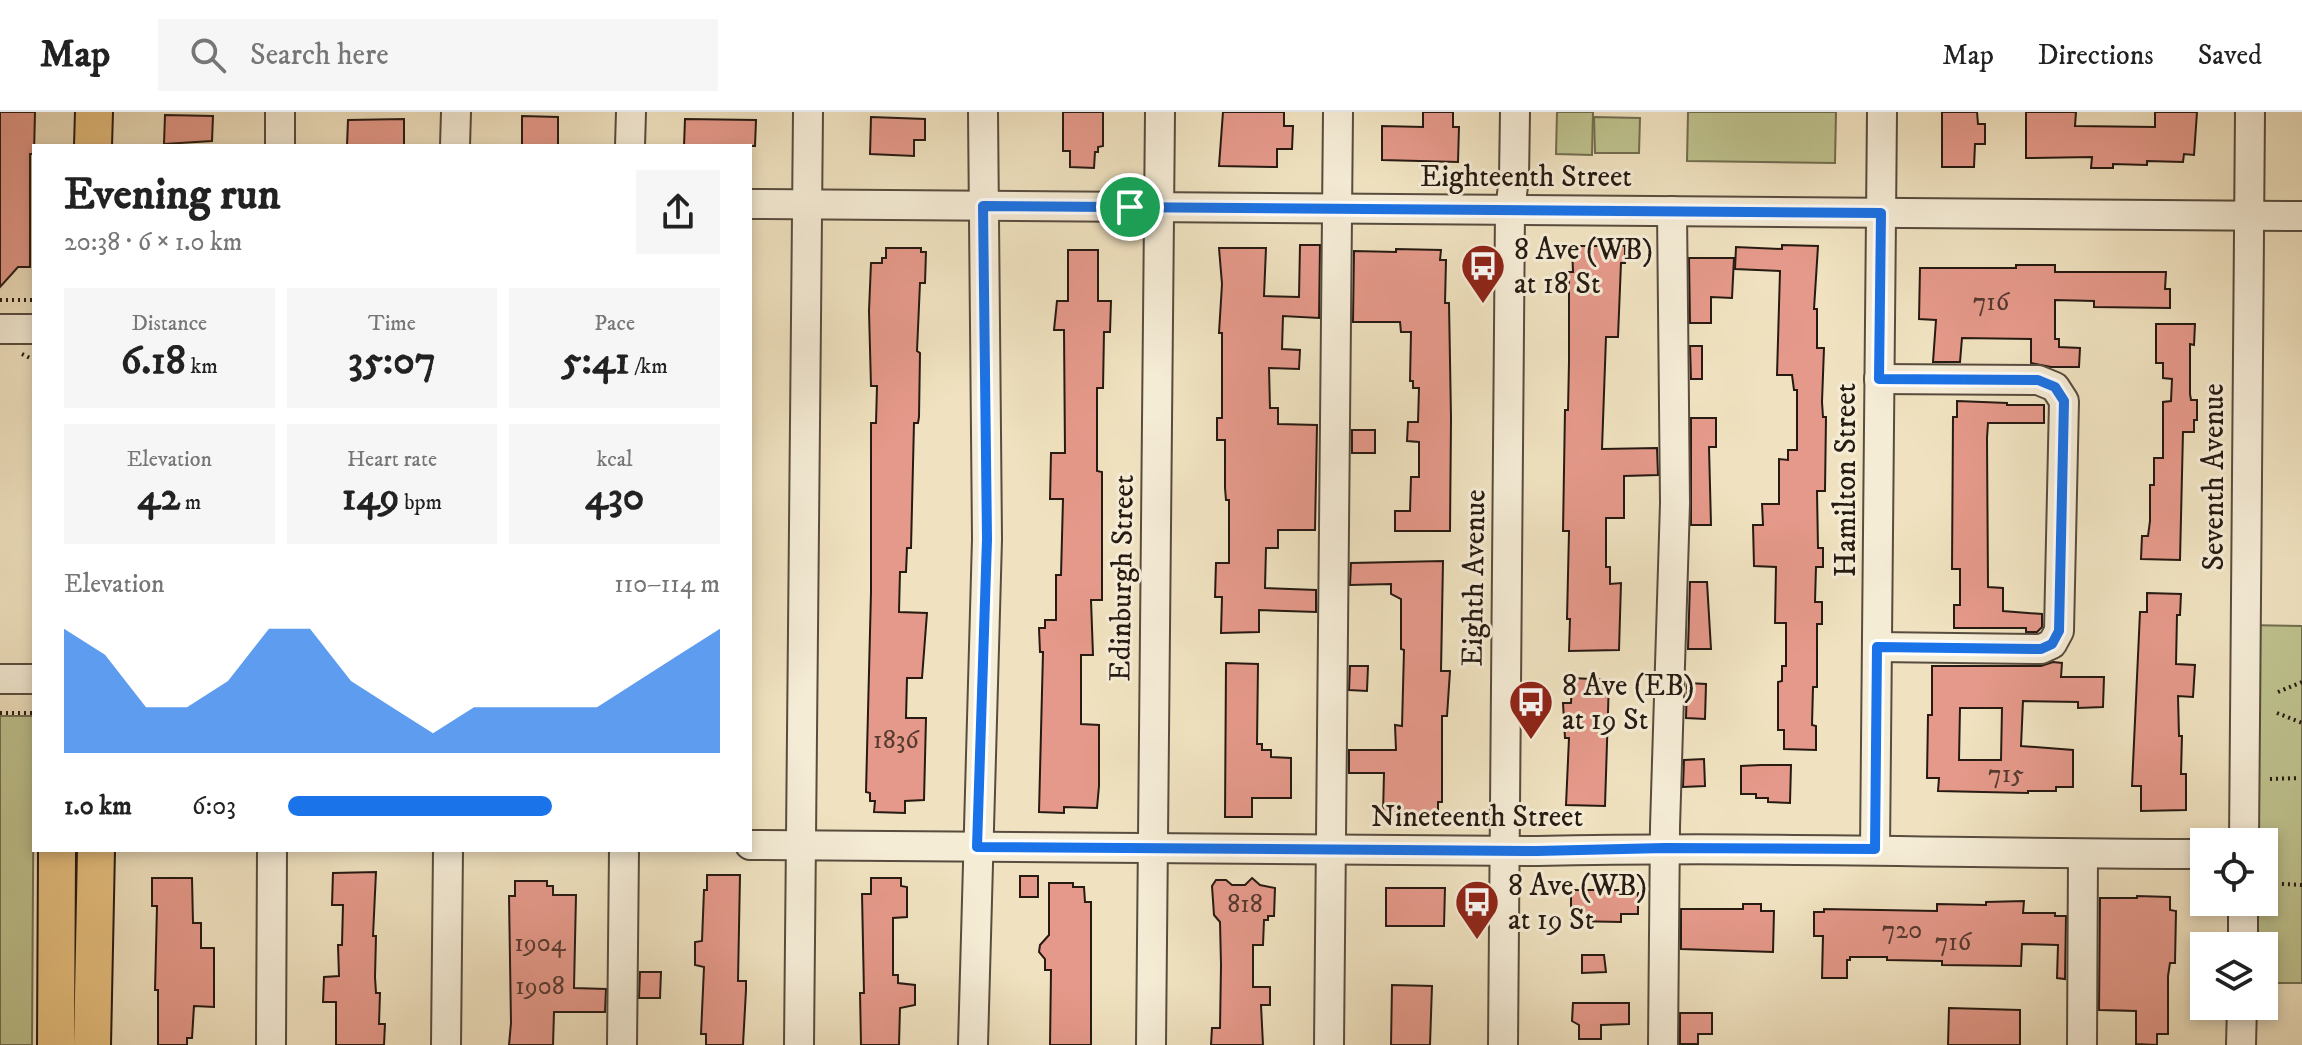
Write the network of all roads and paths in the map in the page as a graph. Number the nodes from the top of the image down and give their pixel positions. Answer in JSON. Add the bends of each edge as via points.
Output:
{"nodes":[{"id":1,"x":94,"y":112,"type":"edge"},
{"id":2,"x":280,"y":112,"type":"edge"},
{"id":3,"x":456,"y":112,"type":"edge"},
{"id":4,"x":631,"y":112,"type":"edge"},
{"id":5,"x":808,"y":112,"type":"edge"},
{"id":6,"x":983,"y":112,"type":"edge"},
{"id":7,"x":1160,"y":112,"type":"edge"},
{"id":8,"x":1338,"y":112,"type":"edge"},
{"id":9,"x":1515,"y":112,"type":"edge"},
{"id":10,"x":1882,"y":112,"type":"edge"},
{"id":11,"x":2250,"y":112,"type":"edge"},
{"id":12,"x":93,"y":144,"type":"edge"},
{"id":13,"x":280,"y":144,"type":"edge"},
{"id":14,"x":455,"y":144,"type":"edge"},
{"id":15,"x":630,"y":144,"type":"edge"},
{"id":16,"x":752,"y":204,"type":"edge"},
{"id":17,"x":807,"y":204,"type":"junction"},
{"id":18,"x":983,"y":206,"type":"junction"},
{"id":19,"x":1159,"y":207,"type":"junction"},
{"id":20,"x":1337,"y":208,"type":"junction"},
{"id":21,"x":1510,"y":210,"type":"junction"},
{"id":22,"x":1672,"y":211,"type":"junction"},
{"id":23,"x":1881,"y":213,"type":"junction"},
{"id":24,"x":2248,"y":215,"type":"junction"},
{"id":25,"x":2302,"y":216,"type":"edge"},
{"id":26,"x":0,"y":300,"type":"edge"},
{"id":27,"x":32,"y":300,"type":"edge"},
{"id":28,"x":0,"y":329,"type":"edge"},
{"id":29,"x":32,"y":329,"type":"edge"},
{"id":30,"x":1879,"y":379,"type":"junction"},
{"id":31,"x":1877,"y":647,"type":"junction"},
{"id":32,"x":0,"y":679,"type":"edge"},
{"id":33,"x":32,"y":679,"type":"edge"},
{"id":34,"x":2302,"y":682,"type":"edge"},
{"id":35,"x":2278,"y":692,"type":"dead end"},
{"id":36,"x":0,"y":713,"type":"edge"},
{"id":37,"x":32,"y":713,"type":"edge"},
{"id":38,"x":2277,"y":713,"type":"dead end"},
{"id":39,"x":2302,"y":723,"type":"edge"},
{"id":40,"x":2300,"y":778,"type":"edge"},
{"id":41,"x":2267,"y":779,"type":"dead end"},
{"id":42,"x":2244,"y":828,"type":"edge"},
{"id":43,"x":752,"y":845,"type":"edge"},
{"id":44,"x":800,"y":846,"type":"junction"},
{"id":45,"x":977,"y":847,"type":"junction"},
{"id":46,"x":1665,"y":848,"type":"junction"},
{"id":47,"x":1153,"y":849,"type":"junction"},
{"id":48,"x":1875,"y":849,"type":"junction"},
{"id":49,"x":1331,"y":850,"type":"junction"},
{"id":50,"x":1504,"y":851,"type":"junction"},
{"id":51,"x":57,"y":852,"type":"edge"},
{"id":52,"x":96,"y":852,"type":"edge"},
{"id":53,"x":272,"y":852,"type":"edge"},
{"id":54,"x":448,"y":852,"type":"edge"},
{"id":55,"x":624,"y":852,"type":"edge"},
{"id":56,"x":2083,"y":854,"type":"junction"},
{"id":57,"x":2190,"y":854,"type":"edge"},
{"id":58,"x":2278,"y":884,"type":"edge"},
{"id":59,"x":2302,"y":885,"type":"edge"},
{"id":60,"x":2242,"y":1020,"type":"edge"},
{"id":61,"x":56,"y":1045,"type":"edge"},
{"id":62,"x":92,"y":1045,"type":"edge"},
{"id":63,"x":271,"y":1045,"type":"edge"},
{"id":64,"x":446,"y":1045,"type":"edge"},
{"id":65,"x":622,"y":1045,"type":"edge"},
{"id":66,"x":799,"y":1045,"type":"edge"},
{"id":67,"x":973,"y":1045,"type":"edge"},
{"id":68,"x":1151,"y":1045,"type":"edge"},
{"id":69,"x":1329,"y":1045,"type":"edge"},
{"id":70,"x":1503,"y":1045,"type":"edge"},
{"id":71,"x":1663,"y":1045,"type":"edge"},
{"id":72,"x":2082,"y":1045,"type":"edge"},
{"id":73,"x":2241,"y":1045,"type":"edge"}],
"edges":[{"from":1,"to":12,"type":"main road"},
{"from":2,"to":13,"type":"street"},
{"from":3,"to":14,"type":"street"},
{"from":4,"to":15,"type":"street"},
{"from":5,"to":17,"type":"street"},
{"from":6,"to":18,"type":"street"},
{"from":7,"to":19,"type":"street","name":"Edinburgh Street"},
{"from":8,"to":20,"type":"street"},
{"from":9,"to":21,"type":"street","name":"Eighth Avenue"},
{"from":10,"to":23,"type":"street","name":"Hamilton Street"},
{"from":11,"to":24,"type":"street","name":"Seventh Avenue"},
{"from":16,"to":17,"type":"street","name":"Eighteenth Street"},
{"from":17,"to":18,"type":"street","name":"Eighteenth Street"},
{"from":17,"to":44,"type":"street"},
{"from":18,"to":19,"type":"street","name":"Eighteenth Street"},
{"from":18,"to":45,"type":"street","via":[[987,539]]},
{"from":19,"to":20,"type":"street","name":"Eighteenth Street"},
{"from":19,"to":47,"type":"street","name":"Edinburgh Street"},
{"from":20,"to":21,"type":"street","name":"Eighteenth Street"},
{"from":20,"to":49,"type":"street"},
{"from":21,"to":22,"type":"street","name":"Eighteenth Street"},
{"from":21,"to":50,"type":"street","name":"Eighth Avenue"},
{"from":22,"to":23,"type":"street","name":"Eighteenth Street"},
{"from":22,"to":46,"type":"street","via":[[1675,503]]},
{"from":23,"to":24,"type":"street","name":"Eighteenth Street"},
{"from":23,"to":30,"type":"street","name":"Hamilton Street"},
{"from":24,"to":25,"type":"street","name":"Eighteenth Street"},
{"from":24,"to":42,"type":"street","name":"Seventh Avenue"},
{"from":26,"to":27,"type":"path"},
{"from":28,"to":29,"type":"street"},
{"from":30,"to":31,"type":"street","name":"Hamilton Street"},
{"from":30,"to":31,"type":"street","via":[[2038,380],[2055,387],[2064,401],[2059,631],[2052,644],[2041,649]]},
{"from":31,"to":48,"type":"street","name":"Hamilton Street"},
{"from":32,"to":33,"type":"street"},
{"from":34,"to":35,"type":"path"},
{"from":36,"to":37,"type":"path"},
{"from":38,"to":39,"type":"path"},
{"from":40,"to":41,"type":"path"},
{"from":43,"to":44,"type":"street","name":"Nineteenth Street"},
{"from":44,"to":45,"type":"street","name":"Nineteenth Street"},
{"from":44,"to":66,"type":"street"},
{"from":45,"to":47,"type":"street","name":"Nineteenth Street"},
{"from":45,"to":67,"type":"street"},
{"from":46,"to":48,"type":"street","name":"Nineteenth Street"},
{"from":46,"to":50,"type":"street","name":"Nineteenth Street"},
{"from":46,"to":71,"type":"street"},
{"from":47,"to":49,"type":"street","name":"Nineteenth Street"},
{"from":47,"to":68,"type":"street","name":"Edinburgh Street"},
{"from":48,"to":56,"type":"street","name":"Nineteenth Street"},
{"from":49,"to":50,"type":"street","name":"Nineteenth Street"},
{"from":49,"to":69,"type":"street"},
{"from":50,"to":70,"type":"street","name":"Eighth Avenue"},
{"from":51,"to":61,"type":"main road"},
{"from":52,"to":62,"type":"main road"},
{"from":53,"to":63,"type":"street"},
{"from":54,"to":64,"type":"street"},
{"from":55,"to":65,"type":"street"},
{"from":56,"to":57,"type":"street","name":"Nineteenth Street"},
{"from":56,"to":72,"type":"street"},
{"from":58,"to":59,"type":"path"},
{"from":60,"to":73,"type":"street"}]}
